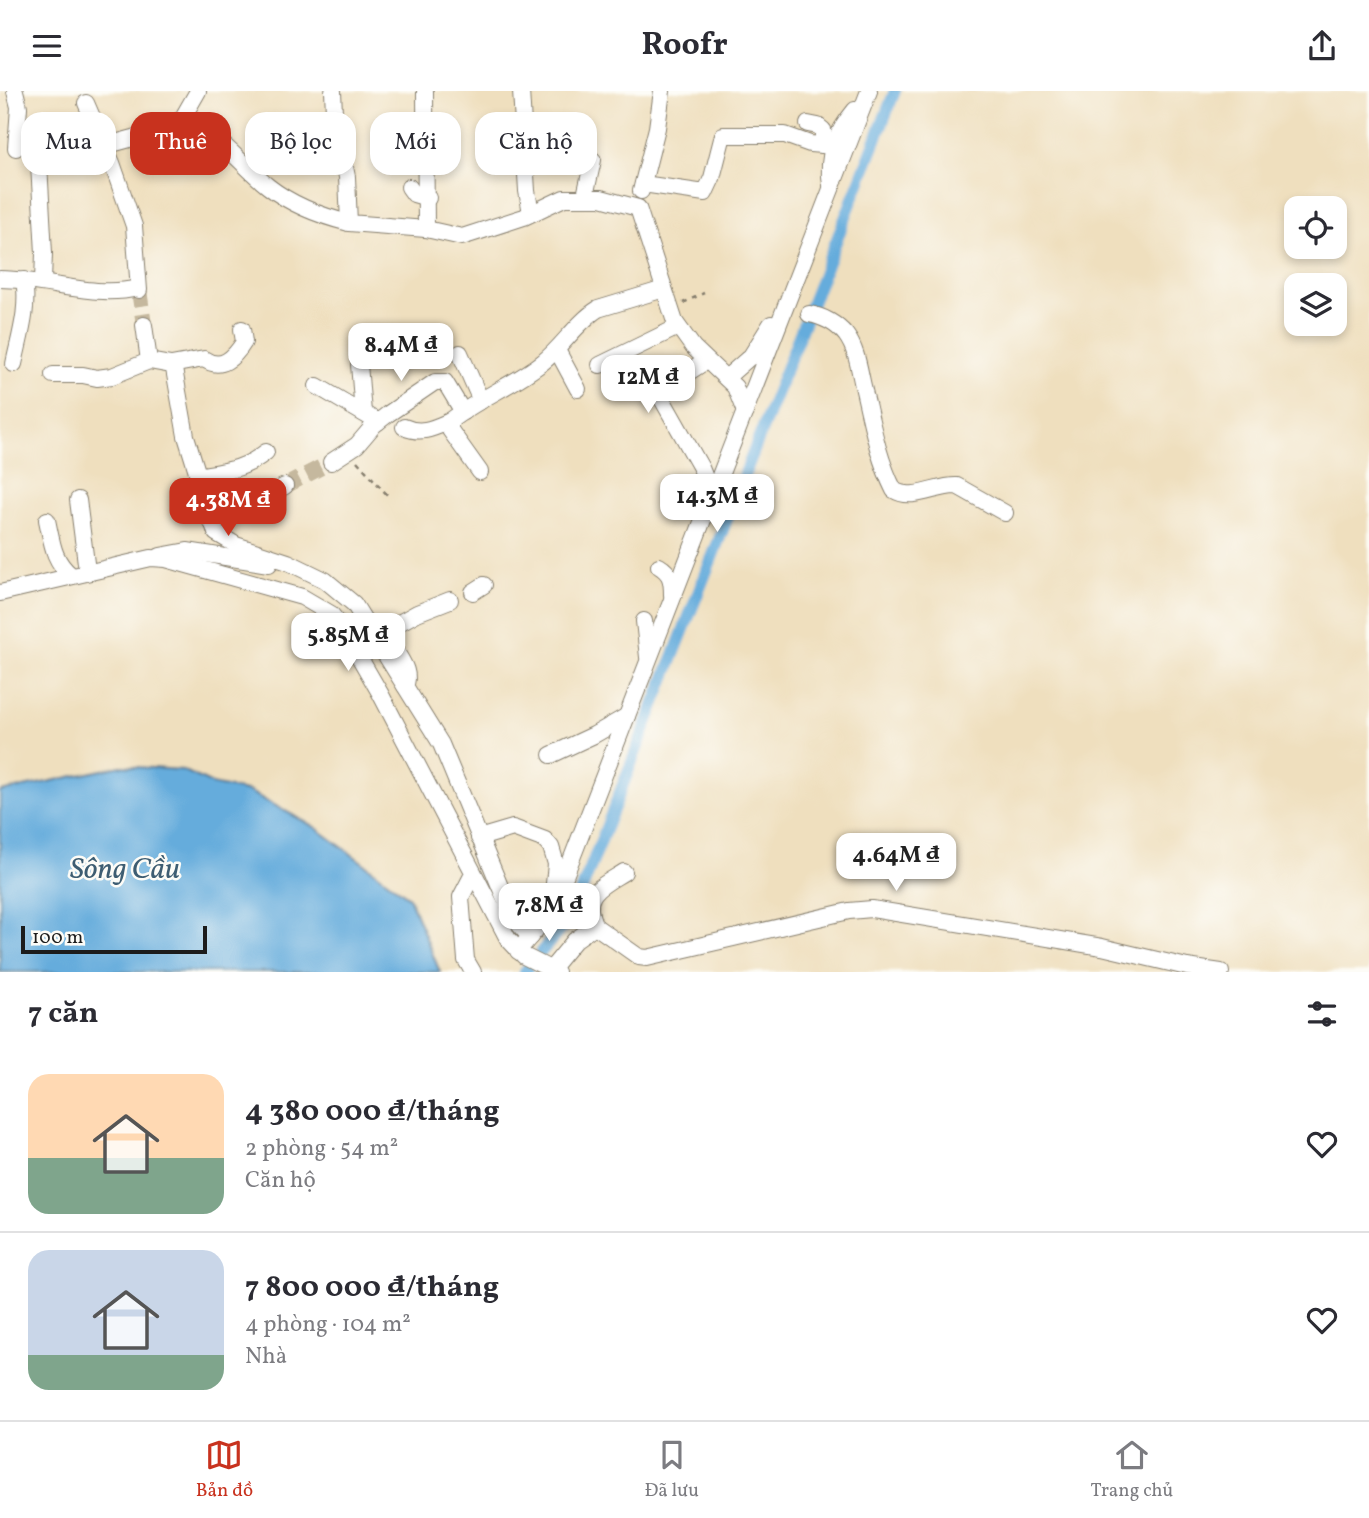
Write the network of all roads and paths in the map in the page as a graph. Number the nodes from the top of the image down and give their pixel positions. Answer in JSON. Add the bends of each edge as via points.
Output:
{"nodes":[{"id":1,"x":15,"y":91,"type":"edge"},
{"id":2,"x":198,"y":91,"type":"edge"},
{"id":3,"x":333,"y":91,"type":"edge"},
{"id":4,"x":425,"y":91,"type":"edge"},
{"id":5,"x":521,"y":91,"type":"edge"},
{"id":6,"x":662,"y":91,"type":"edge"},
{"id":7,"x":865,"y":97,"type":"edge"},
{"id":8,"x":86,"y":103,"type":"dead end"},
{"id":9,"x":90,"y":112,"type":"edge"},
{"id":10,"x":188,"y":112,"type":"edge"},
{"id":11,"x":808,"y":124,"type":"dead end"},
{"id":12,"x":828,"y":145,"type":"junction"},
{"id":13,"x":16,"y":148,"type":"dead end"},
{"id":14,"x":231,"y":152,"type":"edge"},
{"id":15,"x":40,"y":175,"type":"edge"},
{"id":16,"x":115,"y":175,"type":"edge"},
{"id":17,"x":590,"y":175,"type":"edge"},
{"id":18,"x":643,"y":184,"type":"junction"},
{"id":19,"x":409,"y":187,"type":"dead end"},
{"id":20,"x":832,"y":188,"type":"junction"},
{"id":21,"x":585,"y":196,"type":"junction"},
{"id":22,"x":428,"y":198,"type":"junction"},
{"id":23,"x":638,"y":208,"type":"junction"},
{"id":24,"x":531,"y":213,"type":"junction"},
{"id":25,"x":349,"y":223,"type":"junction"},
{"id":26,"x":426,"y":229,"type":"junction"},
{"id":27,"x":0,"y":279,"type":"edge"},
{"id":28,"x":24,"y":280,"type":"junction"},
{"id":29,"x":43,"y":281,"type":"junction"},
{"id":30,"x":664,"y":289,"type":"junction"},
{"id":31,"x":704,"y":293,"type":"dead end"},
{"id":32,"x":670,"y":309,"type":"junction"},
{"id":33,"x":788,"y":310,"type":"junction"},
{"id":34,"x":809,"y":314,"type":"dead end"},
{"id":35,"x":144,"y":325,"type":"tunnel mouth"},
{"id":36,"x":678,"y":327,"type":"junction"},
{"id":37,"x":242,"y":329,"type":"dead end"},
{"id":38,"x":557,"y":350,"type":"junction"},
{"id":39,"x":460,"y":353,"type":"dead end"},
{"id":40,"x":149,"y":361,"type":"junction"},
{"id":41,"x":706,"y":361,"type":"junction"},
{"id":42,"x":14,"y":364,"type":"dead end"},
{"id":43,"x":359,"y":364,"type":"dead end"},
{"id":44,"x":171,"y":365,"type":"junction"},
{"id":45,"x":600,"y":365,"type":"dead end"},
{"id":46,"x":53,"y":375,"type":"dead end"},
{"id":47,"x":726,"y":378,"type":"junction"},
{"id":48,"x":317,"y":386,"type":"dead end"},
{"id":49,"x":578,"y":389,"type":"dead end"},
{"id":50,"x":481,"y":401,"type":"junction"},
{"id":51,"x":745,"y":412,"type":"junction"},
{"id":52,"x":363,"y":413,"type":"junction"},
{"id":53,"x":457,"y":417,"type":"junction"},
{"id":54,"x":378,"y":422,"type":"junction"},
{"id":55,"x":404,"y":427,"type":"dead end"},
{"id":56,"x":267,"y":451,"type":"dead end"},
{"id":57,"x":349,"y":451,"type":"junction"},
{"id":58,"x":331,"y":462,"type":"tunnel mouth"},
{"id":59,"x":480,"y":472,"type":"dead end"},
{"id":60,"x":197,"y":476,"type":"junction"},
{"id":61,"x":285,"y":486,"type":"tunnel mouth"},
{"id":62,"x":712,"y":495,"type":"junction"},
{"id":63,"x":390,"y":498,"type":"dead end"},
{"id":64,"x":78,"y":499,"type":"dead end"},
{"id":65,"x":1004,"y":513,"type":"dead end"},
{"id":66,"x":47,"y":520,"type":"dead end"},
{"id":67,"x":212,"y":523,"type":"junction"},
{"id":68,"x":151,"y":558,"type":"junction"},
{"id":69,"x":659,"y":565,"type":"dead end"},
{"id":70,"x":305,"y":571,"type":"junction"},
{"id":71,"x":79,"y":573,"type":"junction"},
{"id":72,"x":0,"y":593,"type":"edge"},
{"id":73,"x":672,"y":598,"type":"junction"},
{"id":74,"x":450,"y":600,"type":"dead end"},
{"id":75,"x":644,"y":621,"type":"dead end"},
{"id":76,"x":649,"y":659,"type":"junction"},
{"id":77,"x":404,"y":688,"type":"junction"},
{"id":78,"x":627,"y":716,"type":"junction"},
{"id":79,"x":551,"y":755,"type":"dead end"},
{"id":80,"x":479,"y":838,"type":"junction"},
{"id":81,"x":624,"y":872,"type":"dead end"},
{"id":82,"x":473,"y":874,"type":"junction"},
{"id":83,"x":552,"y":907,"type":"junction"},
{"id":84,"x":586,"y":932,"type":"junction"},
{"id":85,"x":530,"y":937,"type":"junction"},
{"id":86,"x":519,"y":951,"type":"junction"},
{"id":87,"x":1149,"y":965,"type":"edge"},
{"id":88,"x":554,"y":970,"type":"edge"},
{"id":89,"x":473,"y":972,"type":"edge"},
{"id":90,"x":1221,"y":972,"type":"edge"}],
"edges":[{"from":1,"to":13,"type":"street","via":[[19,107]]},
{"from":2,"to":10,"type":"street"},
{"from":3,"to":25,"type":"street","via":[[335,134],[347,177]]},
{"from":4,"to":22,"type":"street"},
{"from":5,"to":24,"type":"street"},
{"from":6,"to":18,"type":"street"},
{"from":7,"to":12,"type":"street"},
{"from":7,"to":20,"type":"street"},
{"from":8,"to":9,"type":"street"},
{"from":11,"to":12,"type":"street","via":[[823,130]]},
{"from":12,"to":18,"type":"street","via":[[785,135],[723,135],[705,193]]},
{"from":12,"to":20,"type":"street"},
{"from":14,"to":25,"type":"street","via":[[288,199]]},
{"from":15,"to":29,"type":"street"},
{"from":16,"to":29,"type":"street","via":[[134,226],[139,289],[106,292]]},
{"from":17,"to":21,"type":"street"},
{"from":18,"to":23,"type":"street"},
{"from":19,"to":22,"type":"street","via":[[414,194]]},
{"from":20,"to":33,"type":"street"},
{"from":21,"to":23,"type":"street"},
{"from":21,"to":24,"type":"street","via":[[564,198]]},
{"from":22,"to":26,"type":"street"},
{"from":23,"to":30,"type":"street"},
{"from":24,"to":26,"type":"street","via":[[462,237]]},
{"from":25,"to":26,"type":"street"},
{"from":27,"to":28,"type":"street"},
{"from":28,"to":29,"type":"street"},
{"from":28,"to":42,"type":"street","via":[[26,307]]},
{"from":30,"to":32,"type":"street"},
{"from":30,"to":38,"type":"street","via":[[590,313]]},
{"from":31,"to":32,"type":"path"},
{"from":32,"to":36,"type":"street"},
{"from":33,"to":47,"type":"street","via":[[774,318],[751,356]]},
{"from":33,"to":51,"type":"street"},
{"from":34,"to":65,"type":"street","via":[[832,323],[855,350],[894,490],[905,495],[957,486]]},
{"from":35,"to":40,"type":"street"},
{"from":36,"to":41,"type":"street"},
{"from":36,"to":45,"type":"street"},
{"from":37,"to":44,"type":"street","via":[[244,342],[221,365],[204,359]]},
{"from":38,"to":49,"type":"street"},
{"from":38,"to":50,"type":"street"},
{"from":39,"to":50,"type":"street"},
{"from":40,"to":44,"type":"street"},
{"from":40,"to":46,"type":"street","via":[[112,376]]},
{"from":41,"to":47,"type":"street"},
{"from":41,"to":62,"type":"street","via":[[658,392]]},
{"from":43,"to":52,"type":"street"},
{"from":44,"to":60,"type":"street"},
{"from":47,"to":51,"type":"street"},
{"from":48,"to":52,"type":"street"},
{"from":50,"to":53,"type":"street"},
{"from":51,"to":62,"type":"street"},
{"from":52,"to":54,"type":"street"},
{"from":53,"to":54,"type":"street","via":[[442,380]]},
{"from":53,"to":55,"type":"street","via":[[429,431]]},
{"from":53,"to":59,"type":"street","via":[[448,425],[450,430]]},
{"from":54,"to":57,"type":"street"},
{"from":56,"to":60,"type":"street","via":[[246,466]]},
{"from":57,"to":58,"type":"street"},
{"from":57,"to":63,"type":"path"},
{"from":60,"to":67,"type":"street"},
{"from":61,"to":67,"type":"street"},
{"from":62,"to":73,"type":"street"},
{"from":64,"to":71,"type":"street"},
{"from":66,"to":71,"type":"street","via":[[59,566]]},
{"from":67,"to":70,"type":"street","via":[[219,537]]},
{"from":68,"to":70,"type":"street","via":[[187,551]]},
{"from":68,"to":71,"type":"street"},
{"from":68,"to":82,"type":"street","via":[[302,597],[331,614],[380,693]]},
{"from":69,"to":73,"type":"street","via":[[672,580]]},
{"from":70,"to":77,"type":"street","via":[[342,591],[354,604]]},
{"from":71,"to":72,"type":"street"},
{"from":73,"to":76,"type":"street"},
{"from":74,"to":77,"type":"street","via":[[390,628],[388,637],[407,672]]},
{"from":75,"to":76,"type":"street"},
{"from":76,"to":78,"type":"street"},
{"from":77,"to":80,"type":"street","via":[[441,744]]},
{"from":78,"to":79,"type":"street"},
{"from":78,"to":83,"type":"street"},
{"from":80,"to":83,"type":"street","via":[[513,828],[545,840],[556,864]]},
{"from":80,"to":85,"type":"street","via":[[511,912]]},
{"from":81,"to":84,"type":"street","via":[[594,892]]},
{"from":82,"to":86,"type":"street"},
{"from":82,"to":89,"type":"street","via":[[461,897],[466,960]]},
{"from":83,"to":85,"type":"street"},
{"from":84,"to":87,"type":"street","via":[[647,958],[849,911],[883,909],[1102,947]]},
{"from":84,"to":88,"type":"street"},
{"from":85,"to":86,"type":"street"},
{"from":86,"to":88,"type":"street"},
{"from":87,"to":90,"type":"street"}]}
